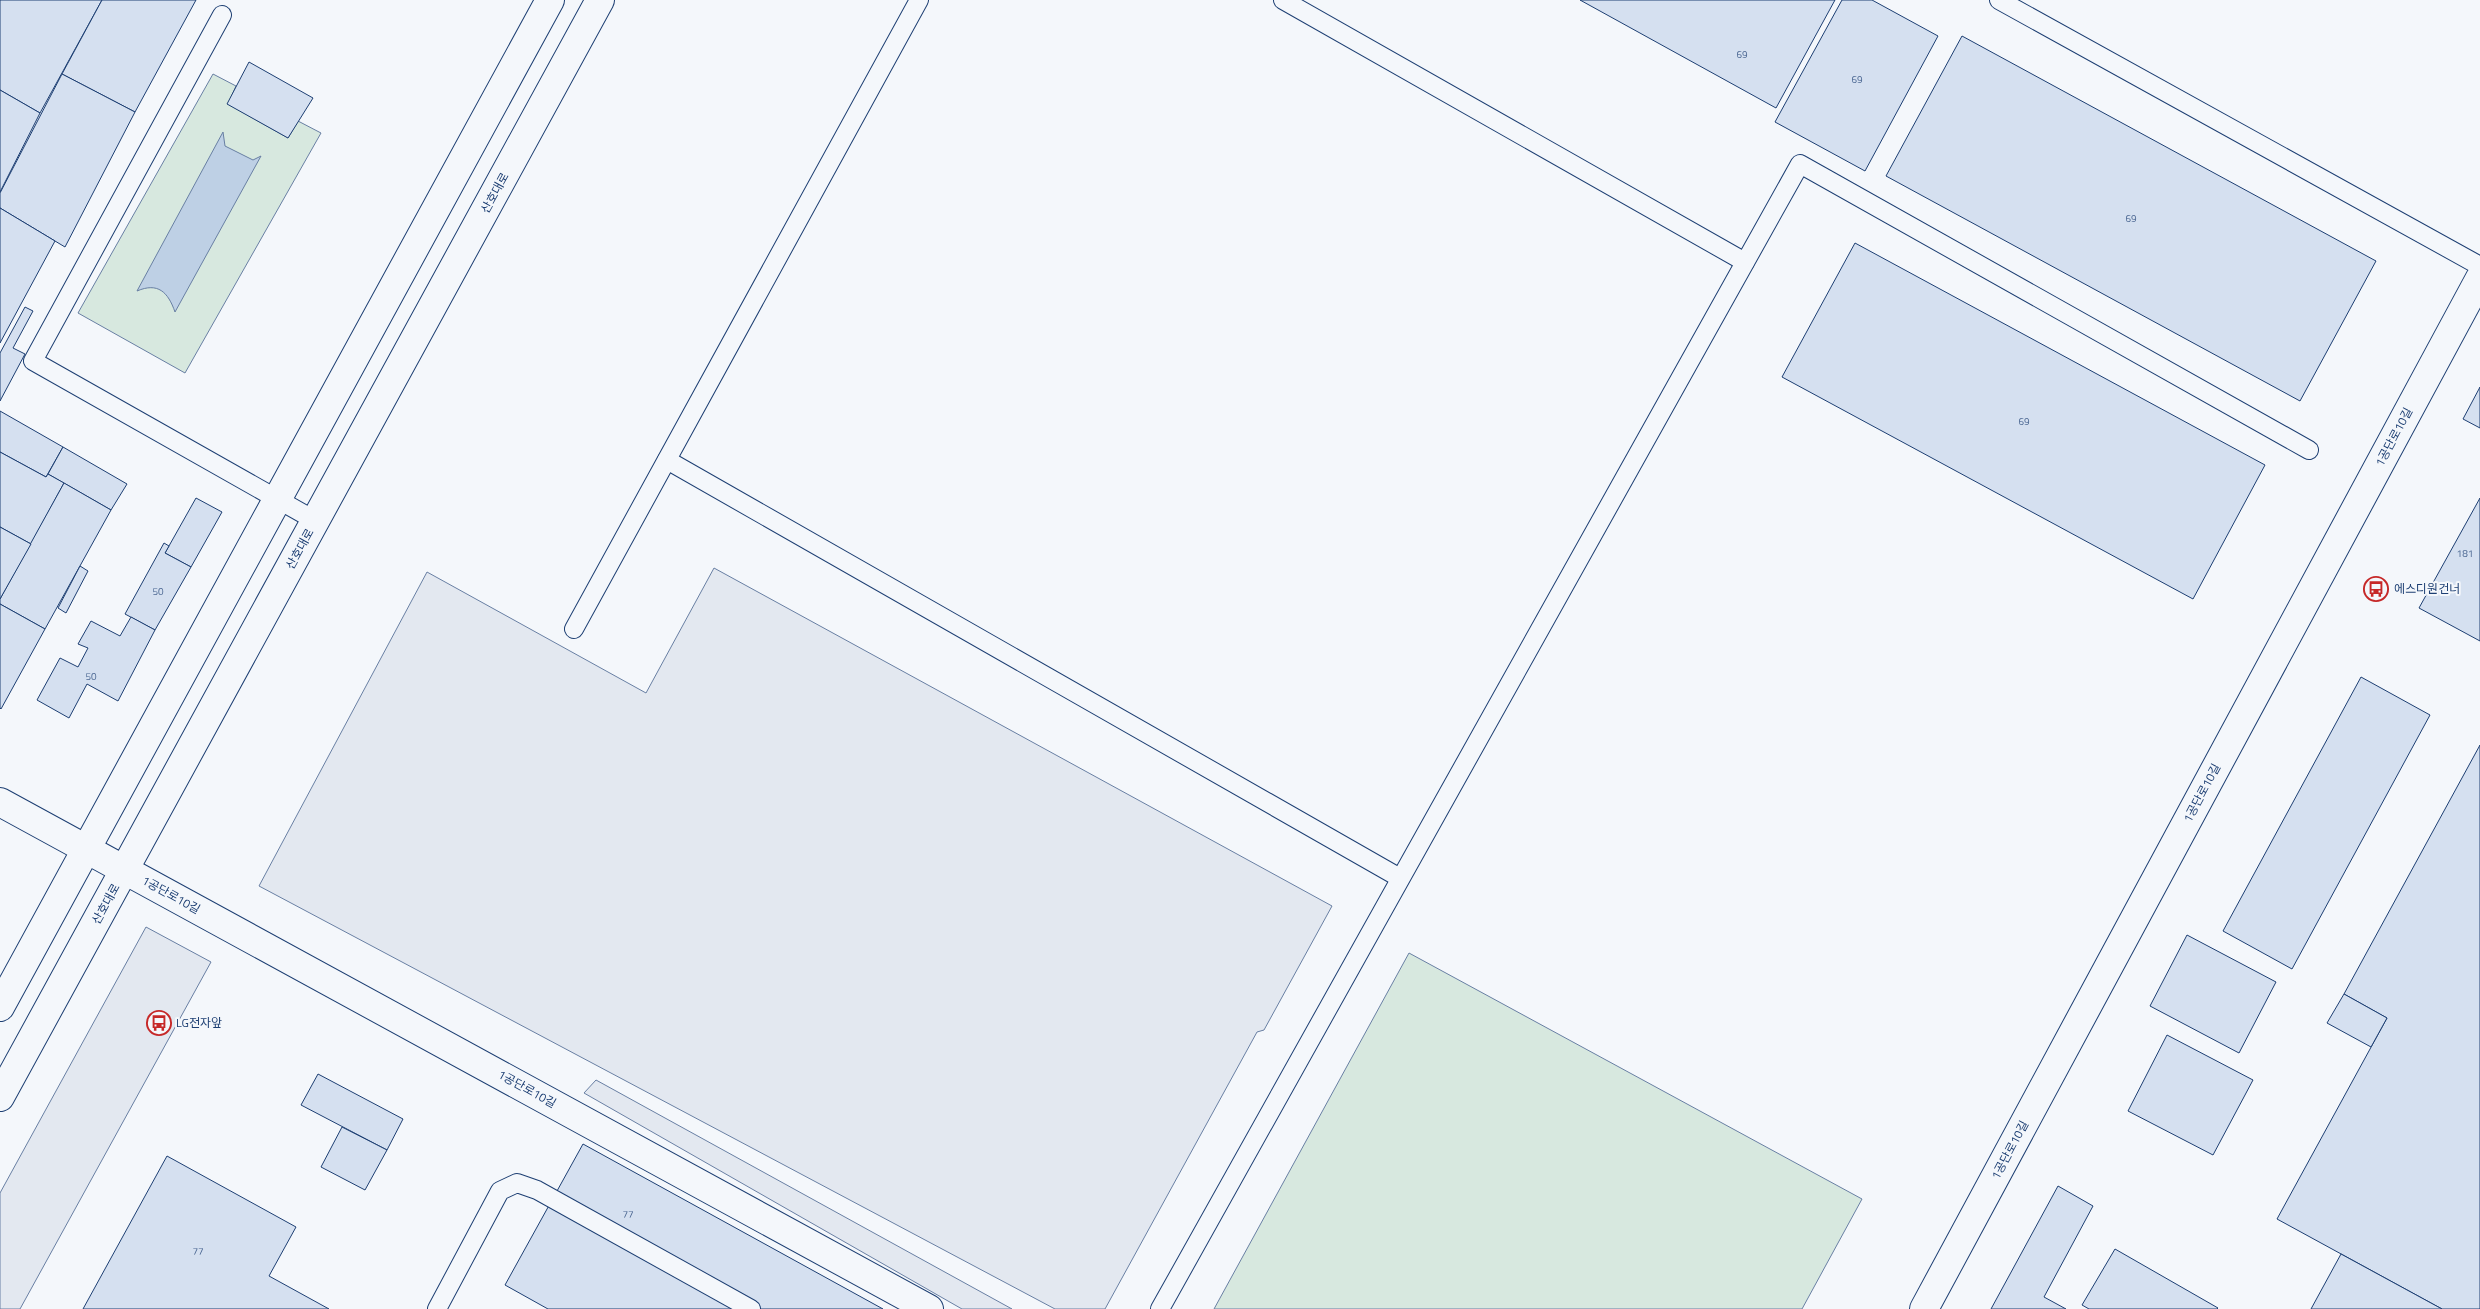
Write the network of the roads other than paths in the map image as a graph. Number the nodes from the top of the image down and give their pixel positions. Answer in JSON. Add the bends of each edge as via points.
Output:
{"nodes":[{"id":1,"x":550,"y":0,"type":"edge"},
{"id":2,"x":600,"y":0,"type":"edge"},
{"id":3,"x":919,"y":0,"type":"edge"},
{"id":4,"x":1283,"y":0,"type":"edge"},
{"id":5,"x":1999,"y":0,"type":"edge"},
{"id":6,"x":222,"y":15,"type":"dead end"},
{"id":7,"x":1745,"y":262,"type":"junction"},
{"id":8,"x":2480,"y":266,"type":"edge"},
{"id":9,"x":2480,"y":278,"type":"edge"},
{"id":10,"x":2309,"y":450,"type":"dead end"},
{"id":11,"x":666,"y":460,"type":"junction"},
{"id":12,"x":277,"y":499,"type":"junction"},
{"id":13,"x":316,"y":521,"type":"junction"},
{"id":14,"x":574,"y":629,"type":"dead end"},
{"id":15,"x":0,"y":802,"type":"edge"},
{"id":16,"x":86,"y":848,"type":"junction"},
{"id":17,"x":124,"y":870,"type":"junction"},
{"id":18,"x":1400,"y":878,"type":"junction"},
{"id":19,"x":0,"y":1007,"type":"edge"},
{"id":20,"x":0,"y":1097,"type":"edge"},
{"id":21,"x":438,"y":1309,"type":"edge"},
{"id":22,"x":751,"y":1309,"type":"edge"},
{"id":23,"x":929,"y":1309,"type":"edge"},
{"id":24,"x":1160,"y":1309,"type":"edge"},
{"id":25,"x":1924,"y":1309,"type":"edge"}],
"edges":[{"from":1,"to":12,"type":"main road"},
{"from":2,"to":13,"type":"main road","name":"산호대로"},
{"from":3,"to":11,"type":"lane"},
{"from":4,"to":7,"type":"lane"},
{"from":5,"to":8,"type":"lane"},
{"from":6,"to":12,"type":"lane","via":[[33,361]]},
{"from":7,"to":10,"type":"lane","via":[[1800,164]]},
{"from":7,"to":18,"type":"lane"},
{"from":9,"to":25,"type":"main road","name":"1공단로10길"},
{"from":11,"to":14,"type":"lane"},
{"from":11,"to":18,"type":"lane"},
{"from":12,"to":13,"type":"lane"},
{"from":12,"to":16,"type":"main road"},
{"from":13,"to":17,"type":"main road","name":"산호대로"},
{"from":15,"to":16,"type":"main road","name":"1공단로10길"},
{"from":16,"to":17,"type":"main road","name":"1공단로10길"},
{"from":16,"to":19,"type":"main road"},
{"from":17,"to":20,"type":"main road","name":"산호대로"},
{"from":17,"to":23,"type":"main road","name":"1공단로10길"},
{"from":18,"to":24,"type":"lane"},
{"from":21,"to":22,"type":"lane","via":[[500,1192],[517,1183],[537,1190]]}]}
